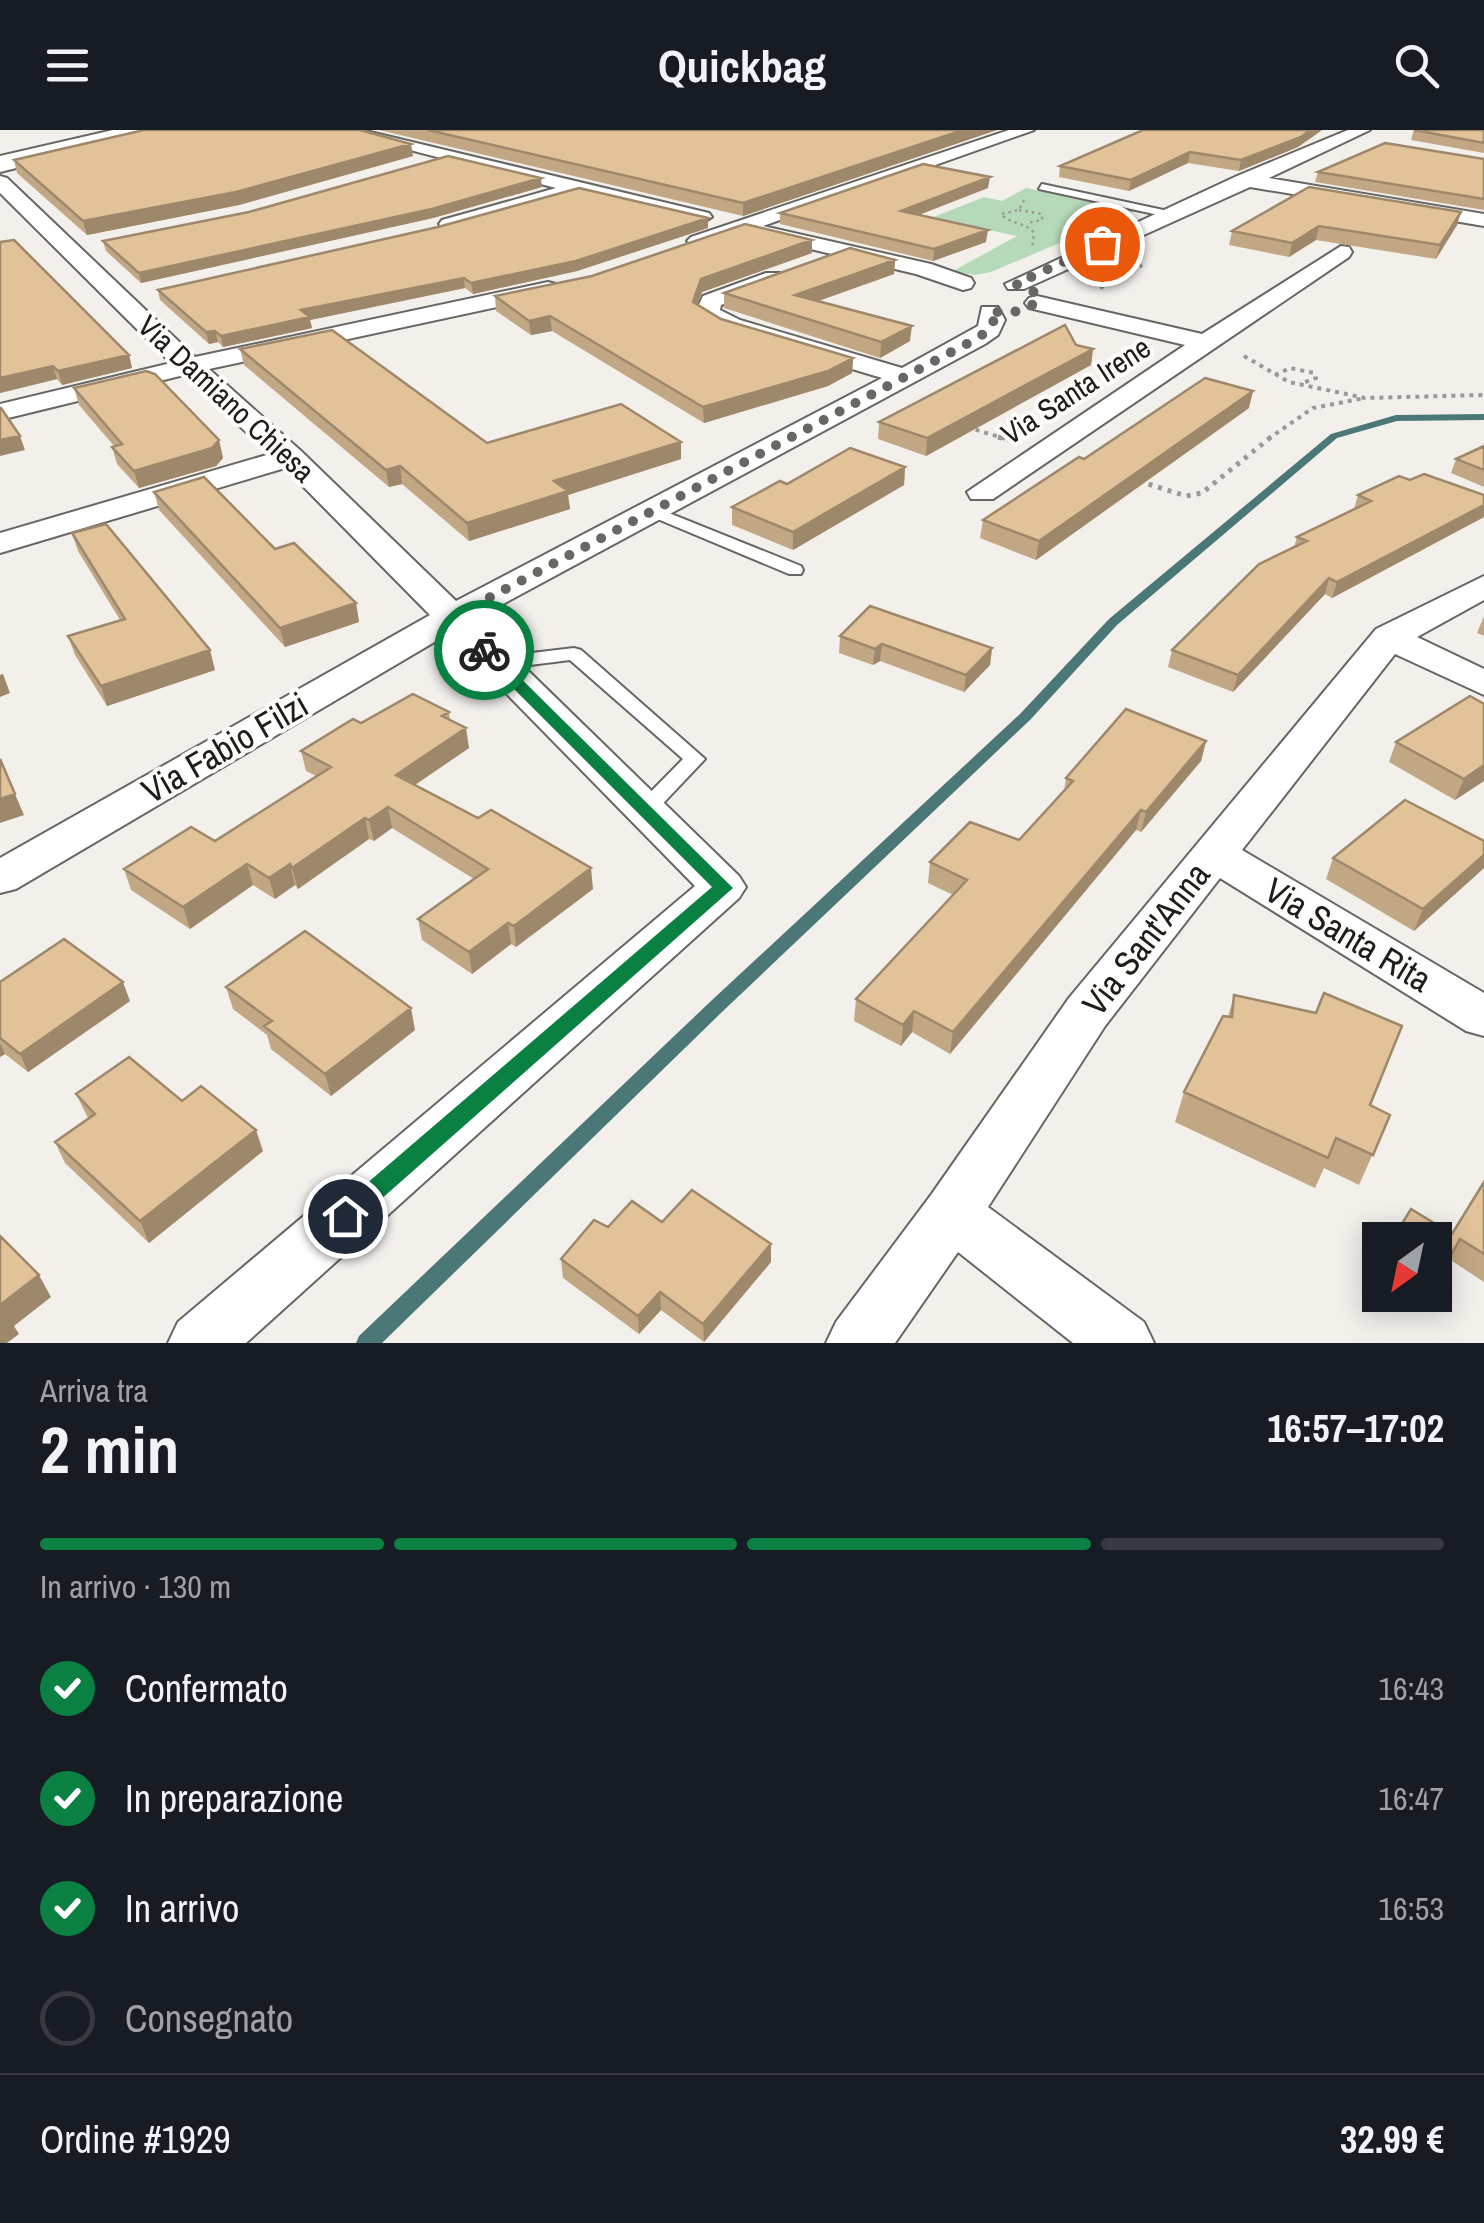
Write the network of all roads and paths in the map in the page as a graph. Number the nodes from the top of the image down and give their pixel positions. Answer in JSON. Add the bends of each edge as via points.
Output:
{"nodes":[{"id":1,"x":143,"y":130,"type":"edge"},
{"id":2,"x":342,"y":130,"type":"edge"},
{"id":3,"x":1026,"y":130,"type":"edge"},
{"id":4,"x":1318,"y":132,"type":"edge"},
{"id":5,"x":1355,"y":133,"type":"edge"},
{"id":6,"x":1386,"y":144,"type":"edge"},
{"id":7,"x":447,"y":156,"type":"junction"},
{"id":8,"x":0,"y":164,"type":"edge"},
{"id":9,"x":403,"y":169,"type":"edge"},
{"id":10,"x":1244,"y":180,"type":"junction"},
{"id":11,"x":0,"y":182,"type":"edge"},
{"id":12,"x":580,"y":187,"type":"junction"},
{"id":13,"x":1042,"y":187,"type":"joint"},
{"id":14,"x":1018,"y":210,"type":"junction"},
{"id":15,"x":1168,"y":214,"type":"junction"},
{"id":16,"x":1484,"y":220,"type":"edge"},
{"id":17,"x":1025,"y":222,"type":"junction"},
{"id":18,"x":741,"y":226,"type":"junction"},
{"id":19,"x":419,"y":231,"type":"edge"},
{"id":20,"x":19,"y":242,"type":"edge"},
{"id":21,"x":59,"y":242,"type":"junction"},
{"id":22,"x":99,"y":243,"type":"edge"},
{"id":23,"x":670,"y":251,"type":"edge"},
{"id":24,"x":848,"y":251,"type":"junction"},
{"id":25,"x":1040,"y":252,"type":"dead end"},
{"id":26,"x":1341,"y":252,"type":"edge"},
{"id":27,"x":1142,"y":265,"type":"dead end"},
{"id":28,"x":963,"y":283,"type":"junction"},
{"id":29,"x":1016,"y":284,"type":"junction"},
{"id":30,"x":565,"y":286,"type":"edge"},
{"id":31,"x":153,"y":291,"type":"dead end"},
{"id":32,"x":119,"y":299,"type":"junction"},
{"id":33,"x":1037,"y":303,"type":"junction"},
{"id":34,"x":1088,"y":304,"type":"junction"},
{"id":35,"x":990,"y":312,"type":"junction"},
{"id":36,"x":1205,"y":345,"type":"junction"},
{"id":37,"x":189,"y":366,"type":"junction"},
{"id":38,"x":1275,"y":376,"type":"junction"},
{"id":39,"x":906,"y":377,"type":"junction"},
{"id":40,"x":1299,"y":384,"type":"junction"},
{"id":41,"x":1484,"y":395,"type":"edge"},
{"id":42,"x":1365,"y":398,"type":"junction"},
{"id":43,"x":0,"y":412,"type":"edge"},
{"id":44,"x":956,"y":423,"type":"edge"},
{"id":45,"x":1018,"y":442,"type":"dead end"},
{"id":46,"x":291,"y":457,"type":"junction"},
{"id":47,"x":1132,"y":479,"type":"edge"},
{"id":48,"x":982,"y":492,"type":"dead end"},
{"id":49,"x":654,"y":512,"type":"junction"},
{"id":50,"x":0,"y":543,"type":"edge"},
{"id":51,"x":795,"y":570,"type":"dead end"},
{"id":52,"x":1484,"y":586,"type":"edge"},
{"id":53,"x":451,"y":618,"type":"junction"},
{"id":54,"x":1390,"y":637,"type":"junction"},
{"id":55,"x":497,"y":663,"type":"junction"},
{"id":56,"x":1484,"y":684,"type":"edge"},
{"id":57,"x":644,"y":810,"type":"junction"},
{"id":58,"x":1212,"y":853,"type":"junction"},
{"id":59,"x":0,"y":878,"type":"edge"},
{"id":60,"x":1484,"y":1017,"type":"edge"},
{"id":61,"x":952,"y":1213,"type":"junction"},
{"id":62,"x":200,"y":1343,"type":"edge"},
{"id":63,"x":858,"y":1343,"type":"edge"},
{"id":64,"x":1122,"y":1343,"type":"edge"}],
"edges":[{"from":1,"to":8,"type":"main road"},
{"from":2,"to":7,"type":"street"},
{"from":3,"to":18,"type":"street"},
{"from":4,"to":5,"type":"street"},
{"from":5,"to":6,"type":"street"},
{"from":5,"to":10,"type":"street"},
{"from":7,"to":9,"type":"street"},
{"from":7,"to":12,"type":"street"},
{"from":10,"to":15,"type":"street"},
{"from":10,"to":16,"type":"street"},
{"from":11,"to":21,"type":"street","name":"Via Damiano Chiesa"},
{"from":12,"to":18,"type":"street"},
{"from":12,"to":19,"type":"street"},
{"from":13,"to":14,"type":"path"},
{"from":13,"to":15,"type":"lane"},
{"from":14,"to":17,"type":"path","via":[[1000,214]]},
{"from":14,"to":17,"type":"path","via":[[1042,214],[1042,220]]},
{"from":15,"to":29,"type":"street"},
{"from":17,"to":25,"type":"path","via":[[1034,233],[1032,249]]},
{"from":18,"to":23,"type":"street"},
{"from":18,"to":24,"type":"street"},
{"from":20,"to":21,"type":"street"},
{"from":21,"to":22,"type":"street"},
{"from":21,"to":32,"type":"street","name":"Via Damiano Chiesa"},
{"from":24,"to":28,"type":"street"},
{"from":24,"to":39,"type":"street","via":[[711,300],[708,314]]},
{"from":26,"to":36,"type":"street","name":"Via Santa Irene"},
{"from":27,"to":34,"type":"path"},
{"from":28,"to":29,"type":"street"},
{"from":28,"to":35,"type":"street","via":[[947,291],[952,302]]},
{"from":29,"to":33,"type":"street","via":[[1036,293]]},
{"from":30,"to":37,"type":"street"},
{"from":31,"to":32,"type":"street"},
{"from":32,"to":37,"type":"street","name":"Via Damiano Chiesa"},
{"from":33,"to":34,"type":"street","name":"Via Santa Irene"},
{"from":33,"to":35,"type":"street"},
{"from":34,"to":36,"type":"street","name":"Via Santa Irene","via":[[1096,320]]},
{"from":35,"to":39,"type":"street","via":[[989,330]]},
{"from":36,"to":38,"type":"path","via":[[1240,353]]},
{"from":36,"to":48,"type":"street","name":"Via Santa Irene"},
{"from":37,"to":43,"type":"street"},
{"from":37,"to":46,"type":"street","name":"Via Damiano Chiesa"},
{"from":38,"to":40,"type":"path"},
{"from":38,"to":40,"type":"path","via":[[1290,368],[1314,373],[1316,378]]},
{"from":39,"to":49,"type":"street"},
{"from":40,"to":42,"type":"path"},
{"from":41,"to":42,"type":"path"},
{"from":42,"to":47,"type":"path","via":[[1296,417],[1202,493],[1186,496]]},
{"from":44,"to":45,"type":"path"},
{"from":46,"to":50,"type":"street"},
{"from":46,"to":53,"type":"street","name":"Via Damiano Chiesa"},
{"from":49,"to":51,"type":"lane"},
{"from":49,"to":53,"type":"street"},
{"from":52,"to":54,"type":"street","name":"Via Sant'Anna"},
{"from":53,"to":55,"type":"street","name":"Via Damiano Chiesa"},
{"from":53,"to":59,"type":"street","name":"Via Fabio Filzi"},
{"from":54,"to":56,"type":"street"},
{"from":54,"to":58,"type":"street","name":"Via Sant'Anna"},
{"from":55,"to":57,"type":"street","name":"Via Damiano Chiesa"},
{"from":55,"to":57,"type":"lane","via":[[574,654],[694,760]]},
{"from":57,"to":62,"type":"street","name":"Via Damiano Chiesa","via":[[723,888]]},
{"from":58,"to":60,"type":"street","name":"Via Santa Rita"},
{"from":58,"to":61,"type":"street","name":"Via Sant'Anna","via":[[1087,1012]]},
{"from":61,"to":63,"type":"street","name":"Via Sant'Anna"},
{"from":61,"to":64,"type":"street"}]}
